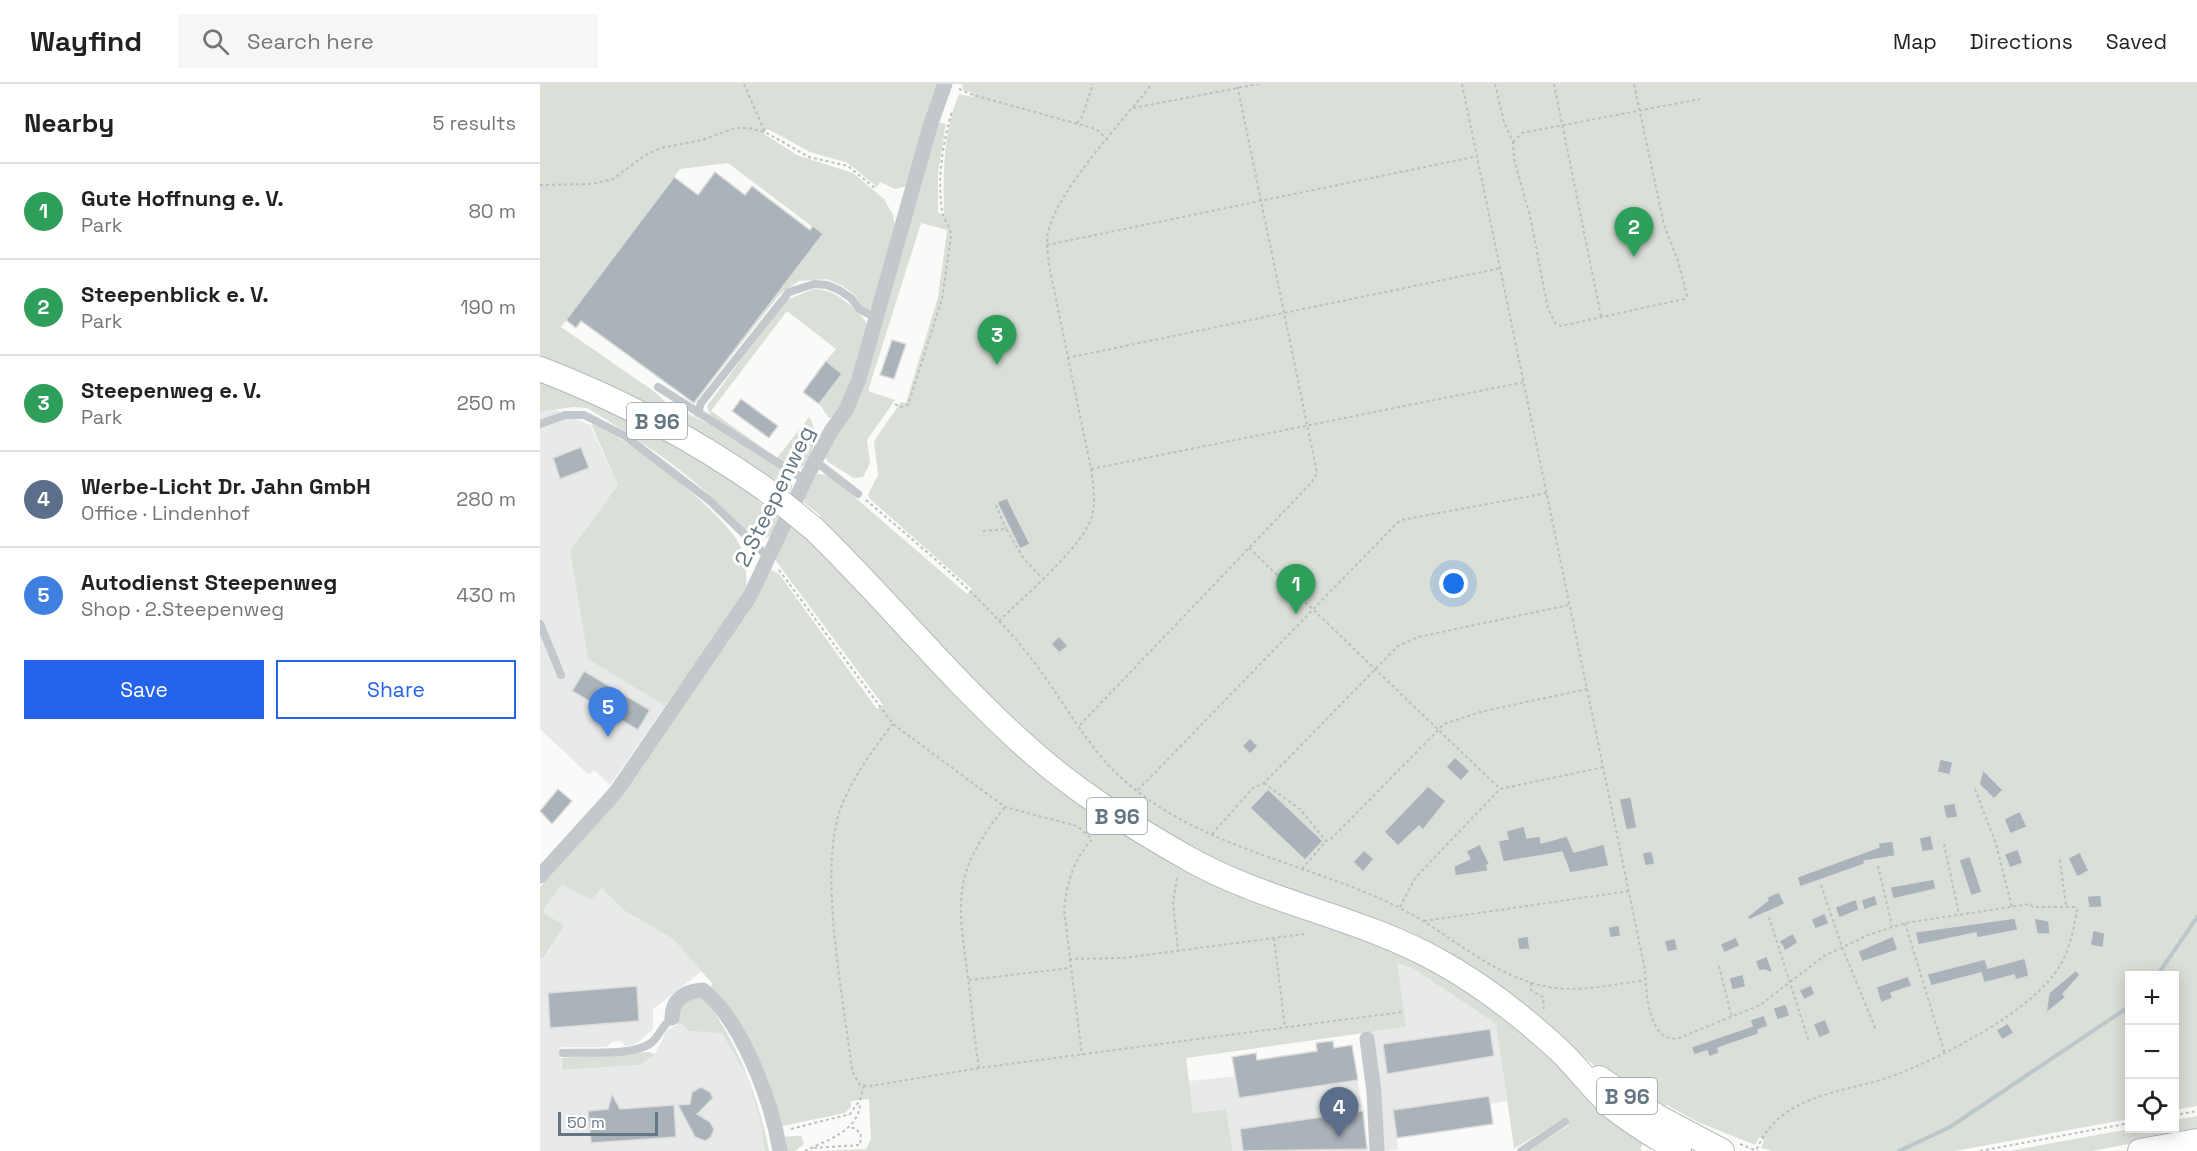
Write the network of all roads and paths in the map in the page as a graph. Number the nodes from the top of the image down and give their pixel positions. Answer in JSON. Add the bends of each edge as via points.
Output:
{"nodes":[{"id":1,"x":744,"y":84,"type":"edge"},
{"id":2,"x":958,"y":84,"type":"edge"},
{"id":3,"x":1093,"y":84,"type":"edge"},
{"id":4,"x":1152,"y":84,"type":"edge"},
{"id":5,"x":1237,"y":84,"type":"edge"},
{"id":6,"x":1259,"y":84,"type":"edge"},
{"id":7,"x":1462,"y":84,"type":"edge"},
{"id":8,"x":1495,"y":84,"type":"edge"},
{"id":9,"x":1554,"y":84,"type":"edge"},
{"id":10,"x":1634,"y":84,"type":"edge"},
{"id":11,"x":954,"y":88,"type":"edge"},
{"id":12,"x":1238,"y":88,"type":"junction"},
{"id":13,"x":1700,"y":99,"type":"dead end"},
{"id":14,"x":953,"y":107,"type":"dead end"},
{"id":15,"x":1133,"y":108,"type":"junction"},
{"id":16,"x":1641,"y":109,"type":"junction"},
{"id":17,"x":1077,"y":123,"type":"junction"},
{"id":18,"x":1563,"y":125,"type":"junction"},
{"id":19,"x":765,"y":132,"type":"junction"},
{"id":20,"x":1108,"y":140,"type":"junction"},
{"id":21,"x":1513,"y":141,"type":"junction"},
{"id":22,"x":1478,"y":156,"type":"junction"},
{"id":23,"x":540,"y":185,"type":"edge"},
{"id":24,"x":876,"y":189,"type":"dead end"},
{"id":25,"x":1261,"y":200,"type":"junction"},
{"id":26,"x":1047,"y":245,"type":"junction"},
{"id":27,"x":1501,"y":268,"type":"junction"},
{"id":28,"x":1285,"y":312,"type":"junction"},
{"id":29,"x":1601,"y":316,"type":"junction"},
{"id":30,"x":876,"y":318,"type":"junction"},
{"id":31,"x":1067,"y":358,"type":"junction"},
{"id":32,"x":540,"y":369,"type":"edge"},
{"id":33,"x":1525,"y":381,"type":"junction"},
{"id":34,"x":658,"y":387,"type":"dead end"},
{"id":35,"x":895,"y":404,"type":"dead end"},
{"id":36,"x":698,"y":413,"type":"junction"},
{"id":37,"x":540,"y":424,"type":"edge"},
{"id":38,"x":1308,"y":424,"type":"junction"},
{"id":39,"x":815,"y":461,"type":"junction"},
{"id":40,"x":1091,"y":469,"type":"junction"},
{"id":41,"x":805,"y":480,"type":"junction"},
{"id":42,"x":858,"y":494,"type":"joint"},
{"id":43,"x":1546,"y":494,"type":"junction"},
{"id":44,"x":996,"y":505,"type":"dead end"},
{"id":45,"x":1006,"y":529,"type":"junction"},
{"id":46,"x":983,"y":531,"type":"dead end"},
{"id":47,"x":1249,"y":548,"type":"junction"},
{"id":48,"x":768,"y":557,"type":"junction"},
{"id":49,"x":1042,"y":578,"type":"junction"},
{"id":50,"x":1569,"y":605,"type":"junction"},
{"id":51,"x":1313,"y":609,"type":"junction"},
{"id":52,"x":999,"y":621,"type":"junction"},
{"id":53,"x":540,"y":624,"type":"edge"},
{"id":54,"x":1374,"y":670,"type":"junction"},
{"id":55,"x":561,"y":675,"type":"dead end"},
{"id":56,"x":1588,"y":689,"type":"junction"},
{"id":57,"x":893,"y":724,"type":"junction"},
{"id":58,"x":1080,"y":725,"type":"junction"},
{"id":59,"x":1438,"y":729,"type":"junction"},
{"id":60,"x":1604,"y":767,"type":"junction"},
{"id":61,"x":1264,"y":783,"type":"junction"},
{"id":62,"x":1500,"y":789,"type":"junction"},
{"id":63,"x":1975,"y":789,"type":"dead end"},
{"id":64,"x":1138,"y":790,"type":"junction"},
{"id":65,"x":1005,"y":807,"type":"junction"},
{"id":66,"x":1212,"y":834,"type":"junction"},
{"id":67,"x":1326,"y":841,"type":"junction"},
{"id":68,"x":1944,"y":844,"type":"dead end"},
{"id":69,"x":2060,"y":860,"type":"dead end"},
{"id":70,"x":1878,"y":866,"type":"dead end"},
{"id":71,"x":1302,"y":869,"type":"junction"},
{"id":72,"x":540,"y":876,"type":"edge"},
{"id":73,"x":1177,"y":878,"type":"dead end"},
{"id":74,"x":1821,"y":885,"type":"dead end"},
{"id":75,"x":1629,"y":891,"type":"junction"},
{"id":76,"x":2066,"y":906,"type":"junction"},
{"id":77,"x":2012,"y":907,"type":"junction"},
{"id":78,"x":1400,"y":908,"type":"junction"},
{"id":79,"x":1959,"y":914,"type":"junction"},
{"id":80,"x":1769,"y":917,"type":"dead end"},
{"id":81,"x":1424,"y":921,"type":"junction"},
{"id":82,"x":1905,"y":923,"type":"junction"},
{"id":83,"x":1892,"y":926,"type":"junction"},
{"id":84,"x":1305,"y":934,"type":"dead end"},
{"id":85,"x":1274,"y":938,"type":"junction"},
{"id":86,"x":1842,"y":946,"type":"junction"},
{"id":87,"x":1178,"y":951,"type":"junction"},
{"id":88,"x":1069,"y":959,"type":"junction"},
{"id":89,"x":1719,"y":966,"type":"dead end"},
{"id":90,"x":1070,"y":968,"type":"junction"},
{"id":91,"x":968,"y":980,"type":"junction"},
{"id":92,"x":1644,"y":980,"type":"junction"},
{"id":93,"x":1531,"y":983,"type":"junction"},
{"id":94,"x":1790,"y":984,"type":"junction"},
{"id":95,"x":1402,"y":1012,"type":"dead end"},
{"id":96,"x":1545,"y":1013,"type":"dead end"},
{"id":97,"x":672,"y":1018,"type":"joint"},
{"id":98,"x":1732,"y":1018,"type":"junction"},
{"id":99,"x":1285,"y":1028,"type":"junction"},
{"id":100,"x":1876,"y":1030,"type":"dead end"},
{"id":101,"x":1367,"y":1039,"type":"dead end"},
{"id":102,"x":1809,"y":1042,"type":"dead end"},
{"id":103,"x":563,"y":1053,"type":"dead end"},
{"id":104,"x":1945,"y":1054,"type":"junction"},
{"id":105,"x":1083,"y":1055,"type":"junction"},
{"id":106,"x":979,"y":1068,"type":"junction"},
{"id":107,"x":864,"y":1086,"type":"junction"},
{"id":108,"x":860,"y":1100,"type":"junction"},
{"id":109,"x":2197,"y":1111,"type":"edge"},
{"id":110,"x":2179,"y":1114,"type":"edge"},
{"id":111,"x":1565,"y":1122,"type":"dead end"},
{"id":112,"x":2125,"y":1124,"type":"edge"},
{"id":113,"x":850,"y":1128,"type":"junction"},
{"id":114,"x":776,"y":1133,"type":"junction"},
{"id":115,"x":2197,"y":1141,"type":"edge"},
{"id":116,"x":1687,"y":1145,"type":"edge"},
{"id":117,"x":811,"y":1148,"type":"junction"},
{"id":118,"x":780,"y":1151,"type":"edge"},
{"id":119,"x":805,"y":1151,"type":"edge"},
{"id":120,"x":1377,"y":1151,"type":"edge"},
{"id":121,"x":1521,"y":1151,"type":"edge"},
{"id":122,"x":1722,"y":1151,"type":"edge"},
{"id":123,"x":1756,"y":1151,"type":"edge"},
{"id":124,"x":1980,"y":1151,"type":"edge"},
{"id":125,"x":2140,"y":1151,"type":"edge"}],
"edges":[{"from":1,"to":19,"type":"path"},
{"from":2,"to":11,"type":"path"},
{"from":3,"to":17,"type":"path"},
{"from":4,"to":15,"type":"path"},
{"from":5,"to":12,"type":"path"},
{"from":6,"to":12,"type":"path"},
{"from":7,"to":22,"type":"path"},
{"from":8,"to":21,"type":"path"},
{"from":9,"to":18,"type":"path"},
{"from":10,"to":16,"type":"path"},
{"from":11,"to":17,"type":"path"},
{"from":11,"to":30,"type":"street","name":"2.Steepenweg","via":[[931,123]]},
{"from":12,"to":15,"type":"path"},
{"from":12,"to":25,"type":"path"},
{"from":13,"to":16,"type":"path"},
{"from":14,"to":35,"type":"path","via":[[942,154],[942,213],[951,230],[942,299],[911,399],[906,407]]},
{"from":15,"to":20,"type":"path"},
{"from":16,"to":18,"type":"path"},
{"from":16,"to":29,"type":"path","via":[[1664,225],[1687,296]]},
{"from":17,"to":20,"type":"path","via":[[1096,129]]},
{"from":18,"to":21,"type":"path","via":[[1522,133]]},
{"from":18,"to":29,"type":"path"},
{"from":19,"to":23,"type":"path","via":[[735,128],[661,148],[613,179],[592,184]]},
{"from":19,"to":24,"type":"path","via":[[809,157],[848,166]]},
{"from":20,"to":26,"type":"path","via":[[1066,194],[1054,215]]},
{"from":21,"to":29,"type":"path","via":[[1552,319],[1561,326]]},
{"from":22,"to":25,"type":"path"},
{"from":22,"to":27,"type":"path"},
{"from":25,"to":26,"type":"path"},
{"from":25,"to":28,"type":"path"},
{"from":26,"to":31,"type":"path"},
{"from":27,"to":28,"type":"path"},
{"from":27,"to":33,"type":"path"},
{"from":28,"to":31,"type":"path"},
{"from":28,"to":38,"type":"path"},
{"from":30,"to":36,"type":"lane","via":[[827,285],[814,284],[789,292],[701,404]]},
{"from":30,"to":39,"type":"street","name":"2.Steepenweg","via":[[846,410]]},
{"from":31,"to":40,"type":"path"},
{"from":32,"to":116,"type":"main road","number":"B 96","bridge":true,"via":[[647,415],[712,452],[765,489],[866,579],[971,695],[1022,744],[1090,798],[1194,861],[1437,960],[1502,1003]]},
{"from":33,"to":38,"type":"path"},
{"from":33,"to":43,"type":"path"},
{"from":34,"to":36,"type":"lane"},
{"from":36,"to":41,"type":"lane"},
{"from":37,"to":48,"type":"lane","via":[[575,414],[608,426],[709,500]]},
{"from":38,"to":40,"type":"path"},
{"from":38,"to":47,"type":"path","via":[[1317,469],[1315,477]]},
{"from":39,"to":41,"type":"street","name":"2.Steepenweg"},
{"from":39,"to":42,"type":"lane"},
{"from":40,"to":49,"type":"path","via":[[1095,496],[1088,528]]},
{"from":41,"to":48,"type":"street","name":"2.Steepenweg"},
{"from":42,"to":52,"type":"path","via":[[933,557]]},
{"from":43,"to":50,"type":"path"},
{"from":43,"to":51,"type":"path","via":[[1401,520]]},
{"from":44,"to":45,"type":"path"},
{"from":45,"to":46,"type":"path"},
{"from":45,"to":49,"type":"path","via":[[1017,550]]},
{"from":47,"to":51,"type":"path"},
{"from":47,"to":58,"type":"path"},
{"from":48,"to":57,"type":"path"},
{"from":48,"to":72,"type":"street","name":"2.Steepenweg","via":[[750,596],[616,792]]},
{"from":49,"to":52,"type":"path"},
{"from":50,"to":54,"type":"path","via":[[1418,638],[1398,646]]},
{"from":50,"to":56,"type":"path"},
{"from":51,"to":54,"type":"path"},
{"from":51,"to":64,"type":"path"},
{"from":52,"to":58,"type":"path"},
{"from":53,"to":55,"type":"lane"},
{"from":54,"to":59,"type":"path"},
{"from":54,"to":61,"type":"path"},
{"from":56,"to":59,"type":"path","via":[[1457,718]]},
{"from":56,"to":60,"type":"path"},
{"from":57,"to":65,"type":"path"},
{"from":57,"to":107,"type":"path","via":[[847,795],[832,855],[832,891],[853,1075]]},
{"from":58,"to":64,"type":"path","via":[[1098,753]]},
{"from":59,"to":62,"type":"path"},
{"from":59,"to":67,"type":"path"},
{"from":60,"to":62,"type":"path"},
{"from":60,"to":75,"type":"path"},
{"from":61,"to":66,"type":"path","via":[[1253,788]]},
{"from":61,"to":67,"type":"path","via":[[1300,810]]},
{"from":62,"to":78,"type":"path","via":[[1415,878]]},
{"from":63,"to":77,"type":"path","via":[[1996,844]]},
{"from":64,"to":66,"type":"path"},
{"from":65,"to":88,"type":"path","via":[[1077,826],[1092,839],[1072,867],[1066,887]]},
{"from":65,"to":91,"type":"path","via":[[978,844],[961,892],[959,916]]},
{"from":66,"to":71,"type":"path"},
{"from":67,"to":71,"type":"path"},
{"from":68,"to":79,"type":"path"},
{"from":69,"to":76,"type":"path"},
{"from":70,"to":83,"type":"path"},
{"from":71,"to":78,"type":"path","via":[[1361,889]]},
{"from":73,"to":87,"type":"path","via":[[1173,916]]},
{"from":74,"to":86,"type":"path"},
{"from":75,"to":81,"type":"path"},
{"from":75,"to":92,"type":"path"},
{"from":76,"to":77,"type":"path"},
{"from":76,"to":104,"type":"path","via":[[2077,910],[2062,962],[2050,980],[2028,1001]]},
{"from":77,"to":79,"type":"path"},
{"from":78,"to":81,"type":"path"},
{"from":79,"to":82,"type":"path"},
{"from":80,"to":94,"type":"path"},
{"from":81,"to":93,"type":"path","via":[[1470,953]]},
{"from":82,"to":83,"type":"path"},
{"from":82,"to":104,"type":"path"},
{"from":83,"to":86,"type":"path"},
{"from":84,"to":85,"type":"path"},
{"from":85,"to":87,"type":"path"},
{"from":85,"to":99,"type":"path"},
{"from":86,"to":94,"type":"path"},
{"from":86,"to":100,"type":"path"},
{"from":87,"to":88,"type":"path"},
{"from":88,"to":90,"type":"path"},
{"from":89,"to":98,"type":"path"},
{"from":90,"to":91,"type":"path"},
{"from":90,"to":105,"type":"path"},
{"from":91,"to":106,"type":"path"},
{"from":92,"to":93,"type":"path","via":[[1583,988]]},
{"from":92,"to":98,"type":"path","via":[[1646,999],[1658,1031],[1668,1039]]},
{"from":93,"to":96,"type":"path","via":[[1531,990],[1542,996]]},
{"from":94,"to":98,"type":"path"},
{"from":94,"to":102,"type":"path"},
{"from":95,"to":99,"type":"path"},
{"from":97,"to":103,"type":"lane","via":[[649,1045]]},
{"from":97,"to":114,"type":"street","via":[[675,1003],[687,992],[703,990],[709,995],[743,1045]]},
{"from":99,"to":105,"type":"path"},
{"from":101,"to":120,"type":"street"},
{"from":104,"to":123,"type":"path","via":[[1793,1107],[1776,1119]]},
{"from":105,"to":106,"type":"path"},
{"from":106,"to":107,"type":"path"},
{"from":107,"to":108,"type":"path"},
{"from":108,"to":113,"type":"path","via":[[859,1112]]},
{"from":108,"to":114,"type":"path","via":[[846,1116]]},
{"from":109,"to":110,"type":"path"},
{"from":111,"to":121,"type":"lane"},
{"from":112,"to":124,"type":"path"},
{"from":113,"to":117,"type":"path"},
{"from":113,"to":117,"type":"path","via":[[861,1134],[860,1145]]},
{"from":114,"to":118,"type":"street"},
{"from":115,"to":125,"type":"main road"},
{"from":116,"to":122,"type":"main road","number":"B 96"},
{"from":117,"to":119,"type":"path"}]}
